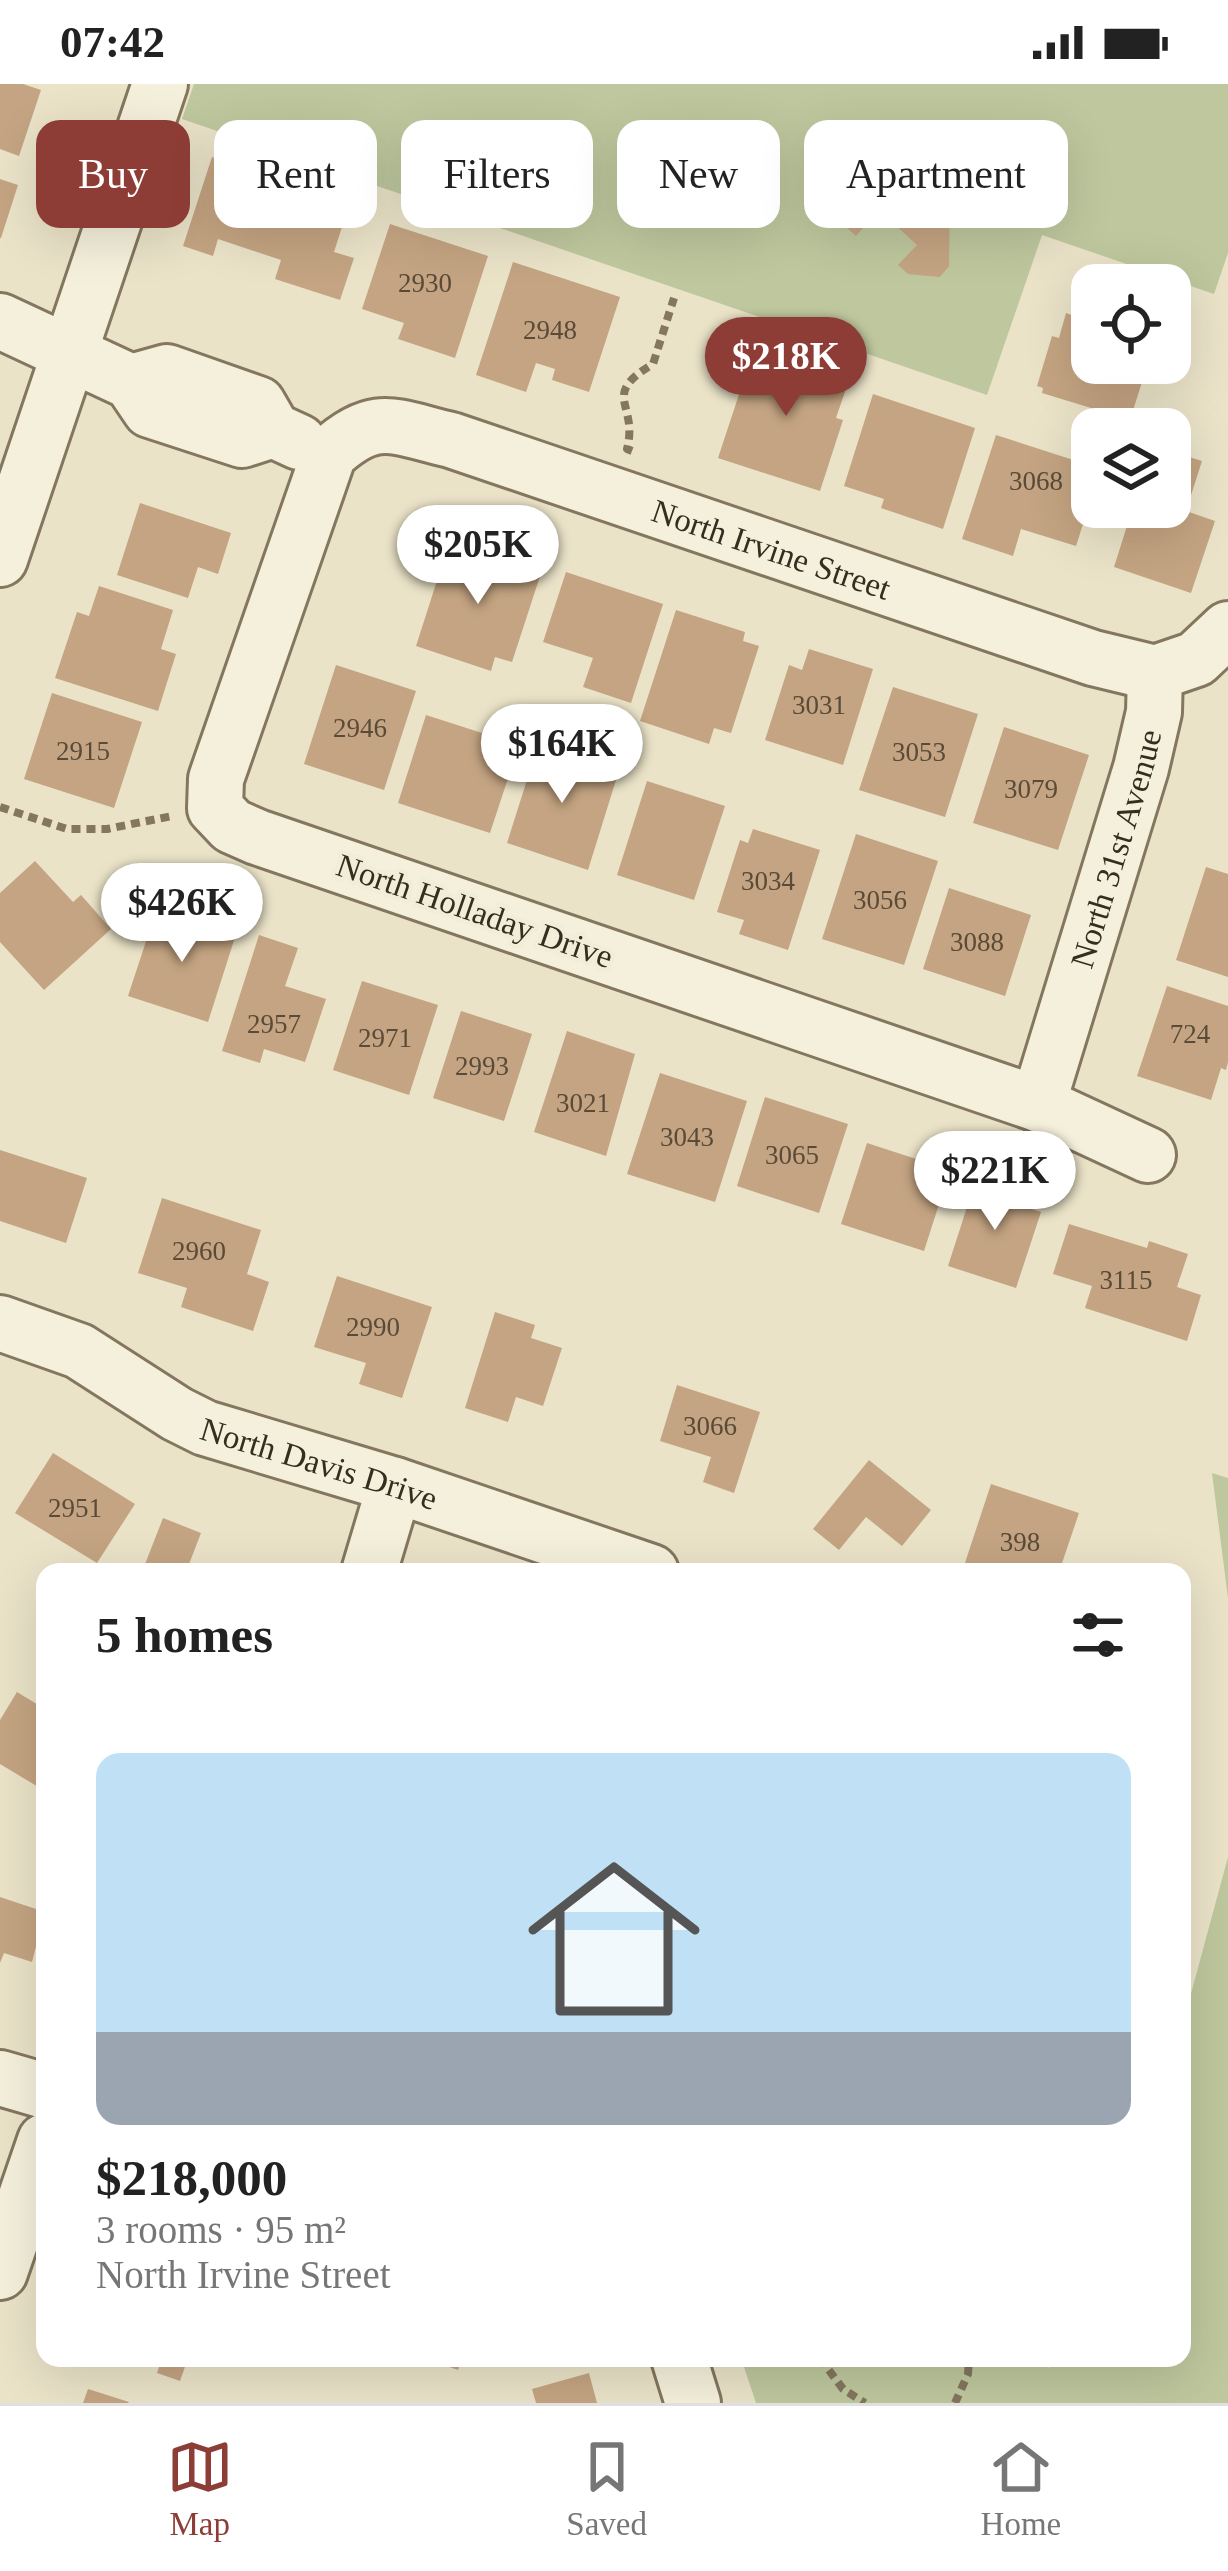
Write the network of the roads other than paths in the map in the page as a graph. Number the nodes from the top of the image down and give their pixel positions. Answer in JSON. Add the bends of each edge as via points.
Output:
{"nodes":[{"id":1,"x":160,"y":84,"type":"edge"},
{"id":2,"x":0,"y":321,"type":"edge"},
{"id":3,"x":69,"y":351,"type":"junction"},
{"id":4,"x":328,"y":454,"type":"junction"},
{"id":5,"x":0,"y":559,"type":"edge"},
{"id":6,"x":1228,"y":629,"type":"edge"},
{"id":7,"x":1155,"y":673,"type":"junction"},
{"id":8,"x":1038,"y":1104,"type":"junction"},
{"id":9,"x":1148,"y":1155,"type":"dead end"},
{"id":10,"x":0,"y":1323,"type":"edge"},
{"id":11,"x":395,"y":1485,"type":"junction"},
{"id":12,"x":372,"y":1563,"type":"edge"},
{"id":13,"x":625,"y":1563,"type":"edge"},
{"id":14,"x":0,"y":2078,"type":"edge"},
{"id":15,"x":36,"y":2088,"type":"edge"},
{"id":16,"x":36,"y":2167,"type":"edge"},
{"id":17,"x":0,"y":2272,"type":"edge"},
{"id":18,"x":682,"y":2367,"type":"edge"},
{"id":19,"x":693,"y":2403,"type":"edge"}],
"edges":[{"from":1,"to":3,"type":"street"},
{"from":2,"to":3,"type":"street"},
{"from":3,"to":4,"type":"street","via":[[131,382],[167,372],[258,404],[273,430]]},
{"from":3,"to":5,"type":"street"},
{"from":4,"to":7,"type":"street","name":"North Irvine Street","via":[[381,423],[451,440],[1012,632]]},
{"from":4,"to":8,"type":"street","name":"North Holladay Drive","via":[[216,779],[214,808],[232,826]]},
{"from":6,"to":7,"type":"street","via":[[1196,659]]},
{"from":7,"to":8,"type":"street","name":"North 31st Avenue","via":[[1141,768]]},
{"from":8,"to":9,"type":"street","name":"North Holladay Drive"},
{"from":10,"to":11,"type":"street","name":"North Davis Drive","via":[[79,1351],[206,1428]]},
{"from":11,"to":12,"type":"street"},
{"from":11,"to":13,"type":"street","name":"North Davis Drive"},
{"from":14,"to":15,"type":"street"},
{"from":16,"to":17,"type":"street"},
{"from":18,"to":19,"type":"street"}]}
